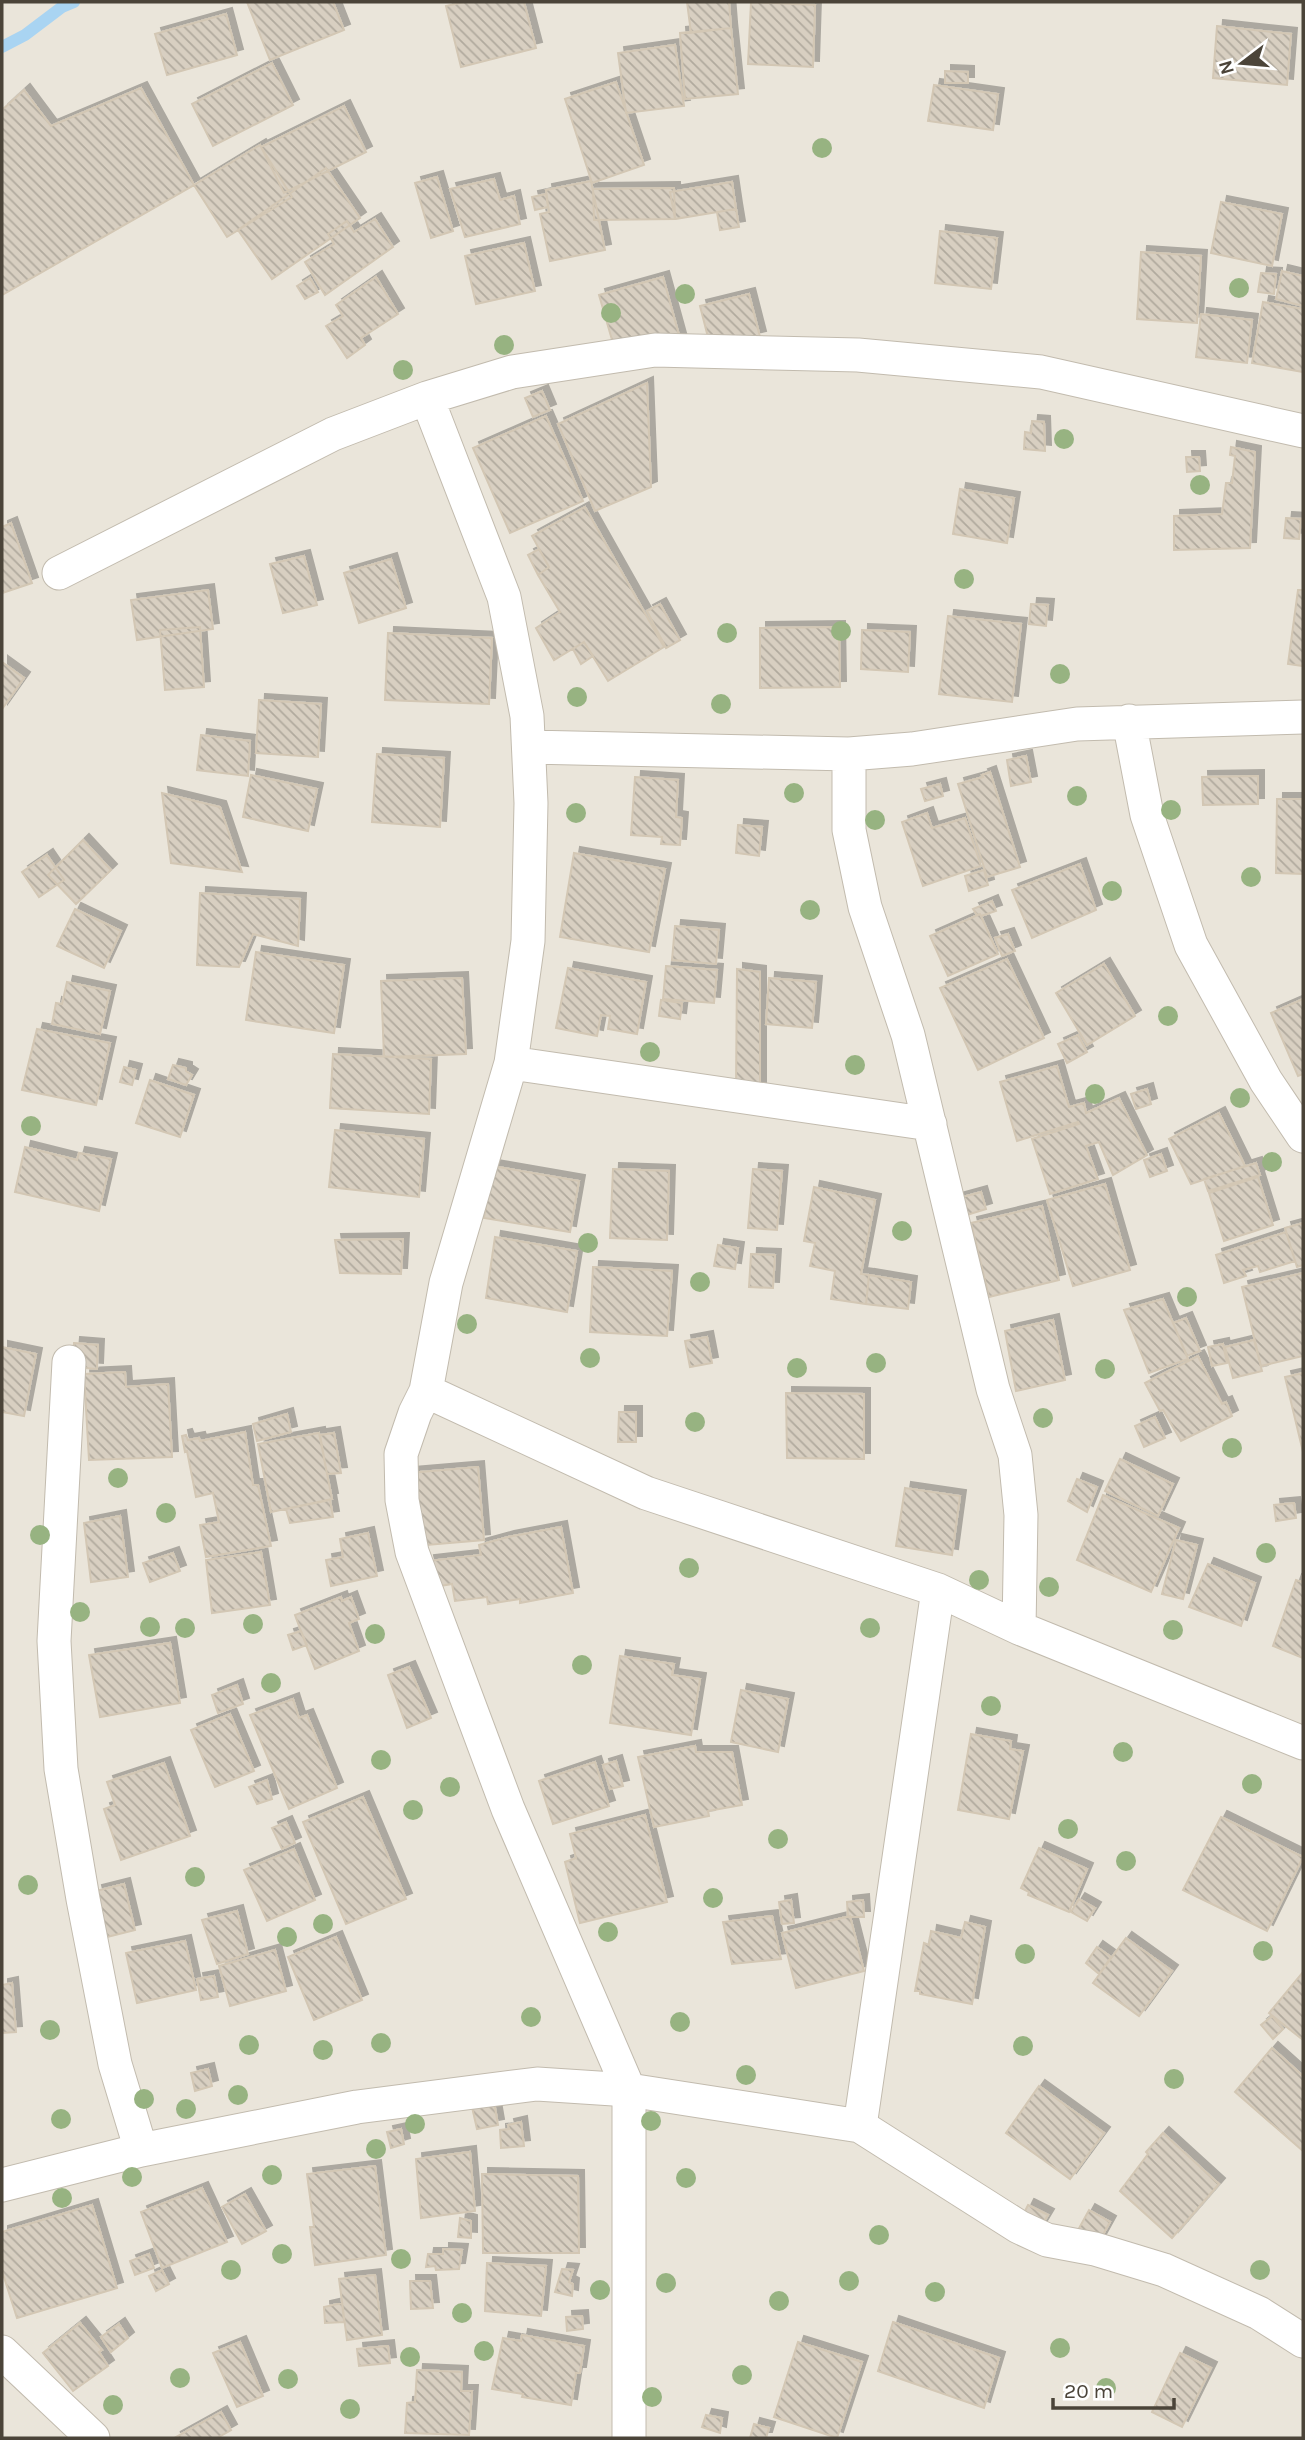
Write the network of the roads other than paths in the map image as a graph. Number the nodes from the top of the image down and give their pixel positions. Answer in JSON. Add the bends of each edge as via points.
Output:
{"nodes":[{"id":1,"x":427,"y":398,"type":"junction"},
{"id":2,"x":1303,"y":431,"type":"edge"},
{"id":3,"x":59,"y":573,"type":"dead end"},
{"id":4,"x":1303,"y":717,"type":"edge"},
{"id":5,"x":1129,"y":721,"type":"junction"},
{"id":6,"x":529,"y":747,"type":"junction"},
{"id":7,"x":849,"y":754,"type":"junction"},
{"id":8,"x":511,"y":1063,"type":"junction"},
{"id":9,"x":930,"y":1124,"type":"junction"},
{"id":10,"x":1303,"y":1136,"type":"edge"},
{"id":11,"x":69,"y":1362,"type":"dead end"},
{"id":12,"x":426,"y":1391,"type":"junction"},
{"id":13,"x":938,"y":1590,"type":"junction"},
{"id":14,"x":1019,"y":1628,"type":"junction"},
{"id":15,"x":1303,"y":1743,"type":"edge"},
{"id":16,"x":629,"y":2090,"type":"junction"},
{"id":17,"x":860,"y":2126,"type":"junction"},
{"id":18,"x":141,"y":2150,"type":"junction"},
{"id":19,"x":2,"y":2185,"type":"edge"},
{"id":20,"x":1303,"y":2341,"type":"edge"},
{"id":21,"x":2,"y":2352,"type":"edge"},
{"id":22,"x":93,"y":2438,"type":"edge"},
{"id":23,"x":629,"y":2438,"type":"edge"}],
"edges":[{"from":1,"to":2,"type":"street","via":[[512,372],[654,350],[858,355],[1041,372]]},
{"from":1,"to":3,"type":"street","via":[[333,434]]},
{"from":1,"to":6,"type":"street","via":[[504,597]]},
{"from":4,"to":5,"type":"street"},
{"from":5,"to":7,"type":"street"},
{"from":5,"to":10,"type":"street","via":[[1147,815],[1191,945],[1266,1081]]},
{"from":6,"to":7,"type":"street"},
{"from":6,"to":8,"type":"street","via":[[528,942]]},
{"from":7,"to":9,"type":"street","via":[[849,830],[864,907],[908,1035]]},
{"from":8,"to":9,"type":"street"},
{"from":8,"to":12,"type":"street","via":[[446,1283]]},
{"from":9,"to":14,"type":"street","via":[[992,1389],[1015,1455],[1021,1515]]},
{"from":11,"to":18,"type":"street","via":[[54,1641],[61,1769],[115,2064]]},
{"from":12,"to":13,"type":"street","via":[[646,1493]]},
{"from":12,"to":16,"type":"street","via":[[401,1454],[402,1500],[412,1552],[508,1809]]},
{"from":13,"to":14,"type":"street"},
{"from":13,"to":17,"type":"street"},
{"from":14,"to":15,"type":"street"},
{"from":16,"to":17,"type":"street"},
{"from":16,"to":18,"type":"street","via":[[537,2084],[357,2107]]},
{"from":16,"to":23,"type":"street"},
{"from":17,"to":20,"type":"street","via":[[1019,2227],[1047,2240],[1164,2270],[1259,2313]]},
{"from":18,"to":19,"type":"street"},
{"from":21,"to":22,"type":"street"}]}
